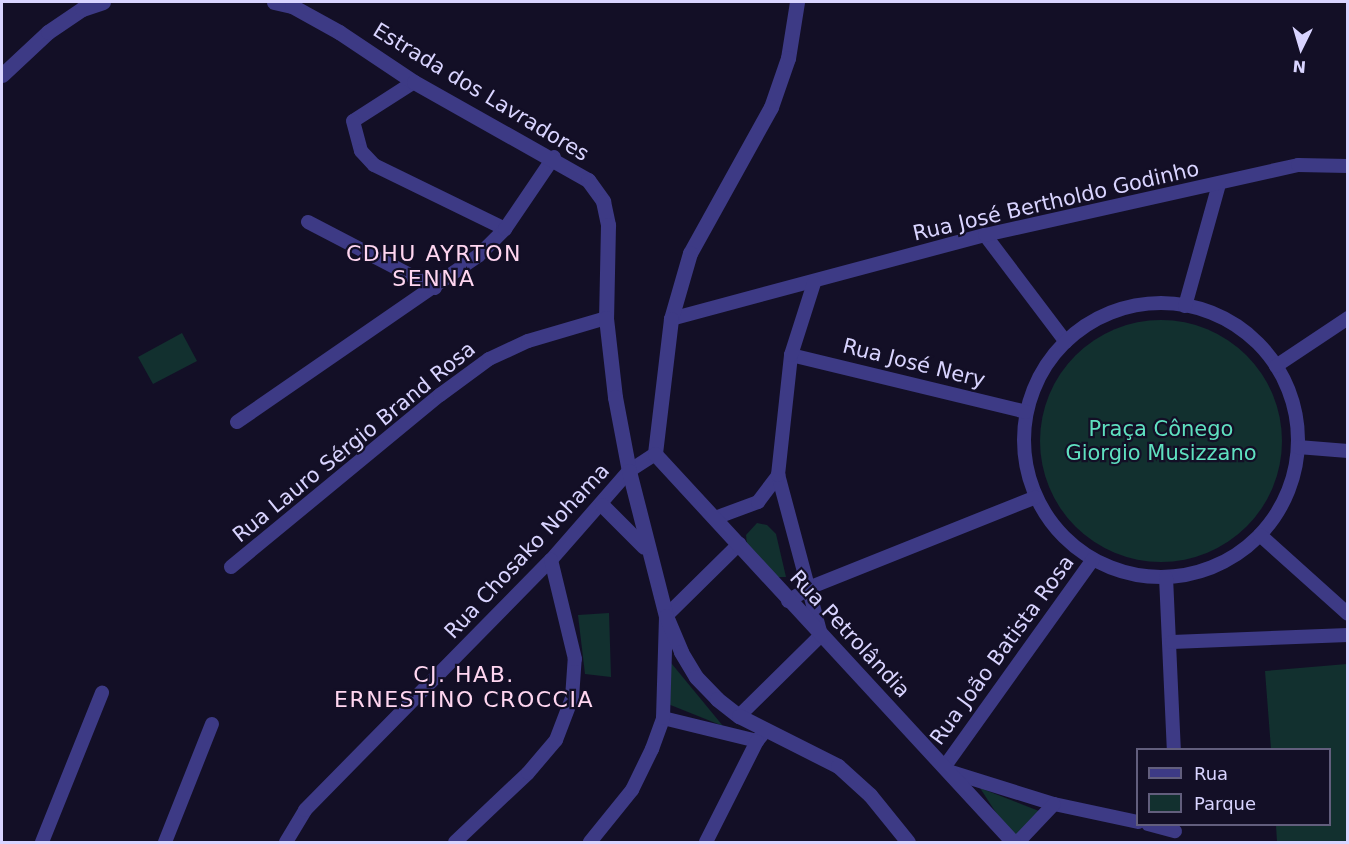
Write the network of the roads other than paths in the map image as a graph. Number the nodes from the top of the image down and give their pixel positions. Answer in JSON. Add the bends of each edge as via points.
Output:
{"nodes":[{"id":1,"x":103,"y":2,"type":"edge"},
{"id":2,"x":274,"y":2,"type":"edge"},
{"id":3,"x":797,"y":2,"type":"edge"},
{"id":4,"x":2,"y":75,"type":"edge"},
{"id":5,"x":414,"y":82,"type":"junction"},
{"id":6,"x":554,"y":158,"type":"junction"},
{"id":7,"x":1347,"y":166,"type":"edge"},
{"id":8,"x":1219,"y":184,"type":"junction"},
{"id":9,"x":308,"y":222,"type":"dead end"},
{"id":10,"x":505,"y":229,"type":"junction"},
{"id":11,"x":984,"y":235,"type":"junction"},
{"id":12,"x":814,"y":283,"type":"junction"},
{"id":13,"x":435,"y":288,"type":"junction"},
{"id":14,"x":1185,"y":306,"type":"junction"},
{"id":15,"x":606,"y":318,"type":"junction"},
{"id":16,"x":1347,"y":318,"type":"edge"},
{"id":17,"x":671,"y":319,"type":"junction"},
{"id":18,"x":1066,"y":342,"type":"junction"},
{"id":19,"x":791,"y":355,"type":"junction"},
{"id":20,"x":1276,"y":366,"type":"junction"},
{"id":21,"x":1026,"y":412,"type":"junction"},
{"id":22,"x":237,"y":422,"type":"dead end"},
{"id":23,"x":1298,"y":447,"type":"junction"},
{"id":24,"x":1347,"y":451,"type":"edge"},
{"id":25,"x":655,"y":454,"type":"junction"},
{"id":26,"x":629,"y":471,"type":"junction"},
{"id":27,"x":778,"y":476,"type":"junction"},
{"id":28,"x":1036,"y":497,"type":"junction"},
{"id":29,"x":602,"y":505,"type":"junction"},
{"id":30,"x":715,"y":518,"type":"junction"},
{"id":31,"x":1260,"y":535,"type":"junction"},
{"id":32,"x":739,"y":544,"type":"junction"},
{"id":33,"x":649,"y":552,"type":"junction"},
{"id":34,"x":1093,"y":559,"type":"junction"},
{"id":35,"x":551,"y":560,"type":"junction"},
{"id":36,"x":231,"y":567,"type":"dead end"},
{"id":37,"x":1166,"y":577,"type":"junction"},
{"id":38,"x":811,"y":588,"type":"junction"},
{"id":39,"x":788,"y":601,"type":"junction"},
{"id":40,"x":1347,"y":614,"type":"edge"},
{"id":41,"x":666,"y":616,"type":"junction"},
{"id":42,"x":821,"y":635,"type":"junction"},
{"id":43,"x":1347,"y":635,"type":"edge"},
{"id":44,"x":1172,"y":642,"type":"junction"},
{"id":45,"x":102,"y":693,"type":"dead end"},
{"id":46,"x":739,"y":716,"type":"junction"},
{"id":47,"x":663,"y":718,"type":"junction"},
{"id":48,"x":212,"y":724,"type":"dead end"},
{"id":49,"x":761,"y":736,"type":"junction"},
{"id":50,"x":1174,"y":748,"type":"edge"},
{"id":51,"x":948,"y":769,"type":"junction"},
{"id":52,"x":1054,"y":804,"type":"junction"},
{"id":53,"x":1136,"y":822,"type":"edge"},
{"id":54,"x":1151,"y":826,"type":"edge"},
{"id":55,"x":1175,"y":833,"type":"edge"},
{"id":56,"x":42,"y":843,"type":"edge"},
{"id":57,"x":165,"y":843,"type":"edge"},
{"id":58,"x":286,"y":843,"type":"edge"},
{"id":59,"x":455,"y":843,"type":"edge"},
{"id":60,"x":590,"y":843,"type":"edge"},
{"id":61,"x":706,"y":843,"type":"edge"},
{"id":62,"x":908,"y":843,"type":"edge"},
{"id":63,"x":1016,"y":843,"type":"edge"}],
"edges":[{"from":1,"to":4,"type":"street","via":[[82,9],[48,32]]},
{"from":2,"to":5,"type":"street","name":"Estrada dos Lavradores","via":[[292,6],[339,32]]},
{"from":3,"to":17,"type":"street","via":[[788,58],[771,107],[690,253]]},
{"from":5,"to":6,"type":"street","name":"Estrada dos Lavradores"},
{"from":5,"to":10,"type":"street","via":[[353,121],[361,152],[374,165]]},
{"from":6,"to":10,"type":"street"},
{"from":6,"to":15,"type":"street","name":"Estrada dos Lavradores","via":[[588,180],[603,201],[608,225]]},
{"from":7,"to":8,"type":"street","name":"Rua José Bertholdo Godinho","via":[[1298,165]]},
{"from":8,"to":11,"type":"street","name":"Rua José Bertholdo Godinho"},
{"from":8,"to":14,"type":"street"},
{"from":9,"to":13,"type":"street"},
{"from":10,"to":13,"type":"street","via":[[478,256]]},
{"from":11,"to":12,"type":"street","name":"Rua José Bertholdo Godinho"},
{"from":11,"to":18,"type":"street"},
{"from":12,"to":17,"type":"street","name":"Rua José Bertholdo Godinho"},
{"from":12,"to":19,"type":"street"},
{"from":13,"to":22,"type":"street"},
{"from":14,"to":18,"type":"street","via":[[1130,307],[1096,320]]},
{"from":14,"to":20,"type":"street","via":[[1224,319],[1244,332]]},
{"from":15,"to":26,"type":"street","name":"Estrada dos Lavradores"},
{"from":15,"to":36,"type":"street","name":"Rua Lauro Sérgio Brand Rosa","via":[[528,341],[489,359]]},
{"from":16,"to":20,"type":"street"},
{"from":17,"to":25,"type":"street"},
{"from":18,"to":21,"type":"street","via":[[1041,374]]},
{"from":19,"to":21,"type":"street","name":"Rua José Nery"},
{"from":19,"to":27,"type":"street"},
{"from":20,"to":23,"type":"street","via":[[1293,405]]},
{"from":21,"to":28,"type":"street","via":[[1024,447]]},
{"from":23,"to":24,"type":"street"},
{"from":23,"to":31,"type":"street","via":[[1290,488]]},
{"from":25,"to":26,"type":"street","name":"Rua Chosako Nohama"},
{"from":25,"to":30,"type":"street","name":"Rua Petrolândia"},
{"from":26,"to":29,"type":"street","name":"Rua Chosako Nohama"},
{"from":26,"to":33,"type":"street","name":"Estrada dos Lavradores"},
{"from":27,"to":30,"type":"street","via":[[758,502]]},
{"from":27,"to":38,"type":"street"},
{"from":28,"to":34,"type":"street","via":[[1059,532]]},
{"from":28,"to":38,"type":"street"},
{"from":29,"to":33,"type":"street"},
{"from":29,"to":35,"type":"street","name":"Rua Chosako Nohama"},
{"from":30,"to":32,"type":"street","name":"Rua Petrolândia"},
{"from":31,"to":37,"type":"street","via":[[1214,566]]},
{"from":31,"to":40,"type":"street"},
{"from":32,"to":39,"type":"street","name":"Rua Petrolândia"},
{"from":32,"to":41,"type":"street"},
{"from":33,"to":41,"type":"street","name":"Estrada dos Lavradores"},
{"from":34,"to":37,"type":"street","via":[[1116,570]]},
{"from":34,"to":51,"type":"street","name":"Rua João Batista Rosa"},
{"from":35,"to":58,"type":"street","name":"Rua Chosako Nohama","via":[[305,810]]},
{"from":35,"to":59,"type":"street","via":[[575,658],[572,698],[556,740],[528,773]]},
{"from":37,"to":44,"type":"street"},
{"from":38,"to":39,"type":"street"},
{"from":38,"to":42,"type":"street"},
{"from":39,"to":42,"type":"street","name":"Rua Petrolândia"},
{"from":41,"to":46,"type":"street","name":"Estrada dos Lavradores","via":[[696,677]]},
{"from":41,"to":47,"type":"street"},
{"from":42,"to":46,"type":"street"},
{"from":42,"to":51,"type":"street","name":"Rua Petrolândia"},
{"from":43,"to":44,"type":"street"},
{"from":44,"to":50,"type":"street"},
{"from":45,"to":56,"type":"street"},
{"from":46,"to":49,"type":"street","name":"Estrada dos Lavradores"},
{"from":47,"to":49,"type":"street"},
{"from":47,"to":60,"type":"street","via":[[632,790]]},
{"from":48,"to":57,"type":"street"},
{"from":49,"to":61,"type":"street"},
{"from":49,"to":62,"type":"street","name":"Estrada dos Lavradores","via":[[838,766],[870,795]]},
{"from":51,"to":52,"type":"street"},
{"from":51,"to":63,"type":"street","name":"Rua Petrolândia"},
{"from":52,"to":53,"type":"street"},
{"from":52,"to":63,"type":"street"},
{"from":54,"to":55,"type":"street"}]}
